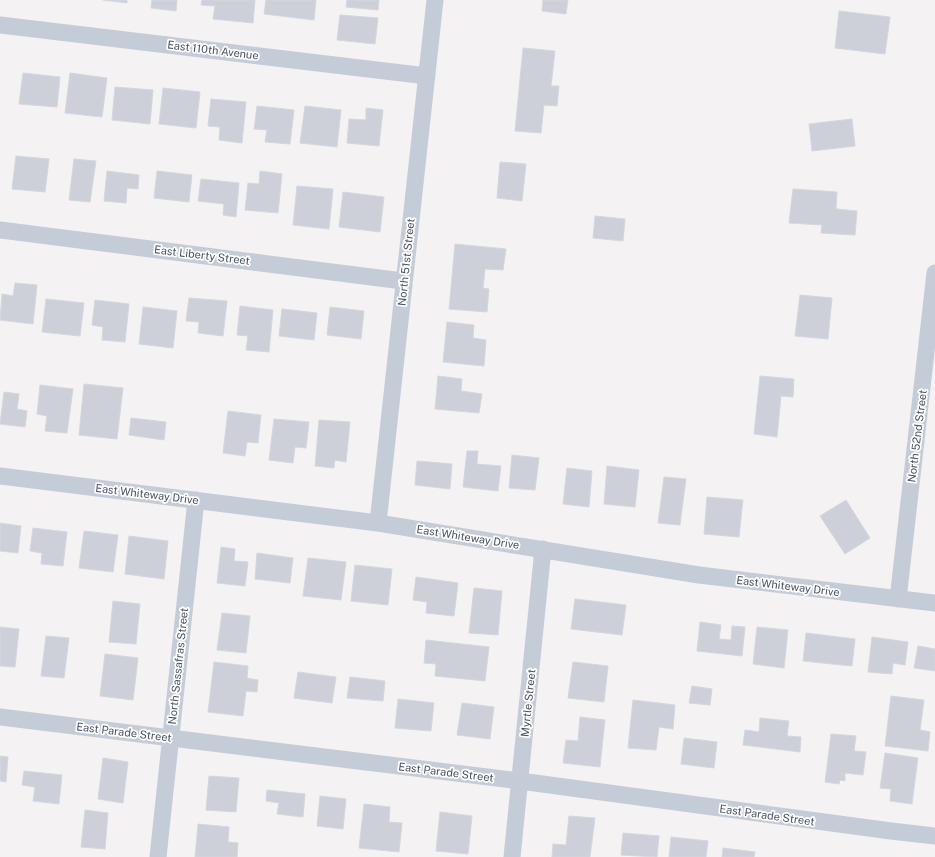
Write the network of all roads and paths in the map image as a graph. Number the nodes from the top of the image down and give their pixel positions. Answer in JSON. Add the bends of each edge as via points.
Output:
{"nodes":[{"id":1,"x":435,"y":0,"type":"edge"},
{"id":2,"x":0,"y":25,"type":"edge"},
{"id":3,"x":427,"y":76,"type":"junction"},
{"id":4,"x":0,"y":230,"type":"edge"},
{"id":5,"x":935,"y":272,"type":"edge"},
{"id":6,"x":403,"y":282,"type":"junction"},
{"id":7,"x":929,"y":385,"type":"edge"},
{"id":8,"x":0,"y":476,"type":"edge"},
{"id":9,"x":196,"y":500,"type":"junction"},
{"id":10,"x":378,"y":523,"type":"junction"},
{"id":11,"x":543,"y":549,"type":"junction"},
{"id":12,"x":898,"y":599,"type":"junction"},
{"id":13,"x":935,"y":603,"type":"edge"},
{"id":14,"x":0,"y":717,"type":"edge"},
{"id":15,"x":171,"y":738,"type":"junction"},
{"id":16,"x":520,"y":781,"type":"junction"},
{"id":17,"x":935,"y":836,"type":"edge"},
{"id":18,"x":158,"y":857,"type":"edge"},
{"id":19,"x":512,"y":857,"type":"edge"}],
"edges":[{"from":1,"to":3,"type":"street","name":"North 51st Street"},
{"from":2,"to":3,"type":"street","name":"East 110th Avenue"},
{"from":3,"to":6,"type":"street","name":"North 51st Street"},
{"from":4,"to":6,"type":"street","name":"East Liberty Street"},
{"from":5,"to":7,"type":"street","name":"North 52nd Street"},
{"from":6,"to":10,"type":"street","name":"North 51st Street"},
{"from":7,"to":12,"type":"street","name":"North 52nd Street"},
{"from":8,"to":9,"type":"street","name":"East Whiteway Drive"},
{"from":9,"to":10,"type":"street","name":"East Whiteway Drive"},
{"from":9,"to":15,"type":"street","name":"North Sassafras Street"},
{"from":10,"to":11,"type":"street","name":"East Whiteway Drive"},
{"from":11,"to":12,"type":"street","name":"East Whiteway Drive","via":[[699,575]]},
{"from":11,"to":16,"type":"street","name":"Myrtle Street"},
{"from":12,"to":13,"type":"street","name":"East Whiteway Drive"},
{"from":14,"to":15,"type":"street","name":"East Parade Street"},
{"from":15,"to":16,"type":"street","name":"East Parade Street"},
{"from":15,"to":18,"type":"street","name":"North Sassafras Street"},
{"from":16,"to":17,"type":"street","name":"East Parade Street"},
{"from":16,"to":19,"type":"street","name":"Myrtle Street"}]}
